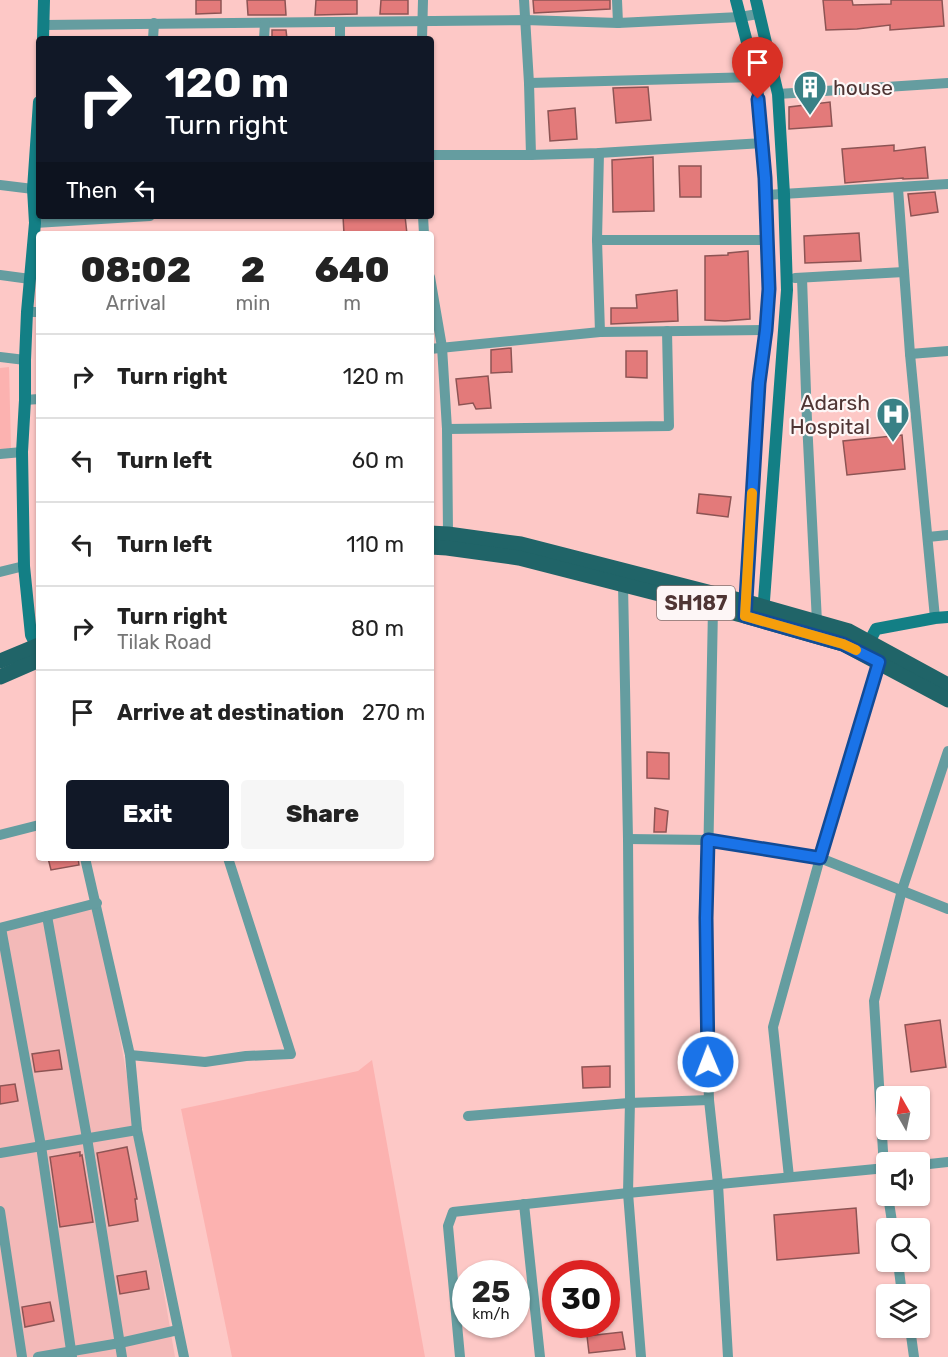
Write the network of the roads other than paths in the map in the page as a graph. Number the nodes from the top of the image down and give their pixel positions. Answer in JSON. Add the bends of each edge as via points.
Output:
{"nodes":[{"id":1,"x":44,"y":0,"type":"edge"},
{"id":2,"x":423,"y":0,"type":"edge"},
{"id":3,"x":524,"y":0,"type":"edge"},
{"id":4,"x":616,"y":0,"type":"edge"},
{"id":5,"x":736,"y":0,"type":"edge"},
{"id":6,"x":756,"y":0,"type":"edge"},
{"id":7,"x":758,"y":14,"type":"junction"},
{"id":8,"x":740,"y":17,"type":"junction"},
{"id":9,"x":525,"y":20,"type":"junction"},
{"id":10,"x":423,"y":21,"type":"junction"},
{"id":11,"x":153,"y":23,"type":"junction"},
{"id":12,"x":265,"y":23,"type":"junction"},
{"id":13,"x":340,"y":23,"type":"junction"},
{"id":14,"x":618,"y":23,"type":"junction"},
{"id":15,"x":44,"y":25,"type":"junction"},
{"id":16,"x":43,"y":36,"type":"edge"},
{"id":17,"x":153,"y":36,"type":"edge"},
{"id":18,"x":264,"y":36,"type":"edge"},
{"id":19,"x":339,"y":36,"type":"edge"},
{"id":20,"x":422,"y":36,"type":"edge"},
{"id":21,"x":756,"y":77,"type":"junction"},
{"id":22,"x":948,"y":82,"type":"edge"},
{"id":23,"x":529,"y":84,"type":"junction"},
{"id":24,"x":778,"y":94,"type":"junction"},
{"id":25,"x":763,"y":143,"type":"junction"},
{"id":26,"x":599,"y":153,"type":"junction"},
{"id":27,"x":434,"y":155,"type":"edge"},
{"id":28,"x":531,"y":155,"type":"junction"},
{"id":29,"x":36,"y":178,"type":"edge"},
{"id":30,"x":948,"y":184,"type":"edge"},
{"id":31,"x":0,"y":185,"type":"edge"},
{"id":32,"x":898,"y":188,"type":"junction"},
{"id":33,"x":33,"y":189,"type":"junction"},
{"id":34,"x":784,"y":194,"type":"junction"},
{"id":35,"x":766,"y":195,"type":"junction"},
{"id":36,"x":101,"y":219,"type":"edge"},
{"id":37,"x":35,"y":223,"type":"junction"},
{"id":38,"x":597,"y":240,"type":"junction"},
{"id":39,"x":767,"y":240,"type":"junction"},
{"id":40,"x":904,"y":272,"type":"junction"},
{"id":41,"x":0,"y":275,"type":"edge"},
{"id":42,"x":786,"y":277,"type":"junction"},
{"id":43,"x":802,"y":278,"type":"junction"},
{"id":44,"x":30,"y":279,"type":"junction"},
{"id":45,"x":33,"y":312,"type":"edge"},
{"id":46,"x":434,"y":325,"type":"edge"},
{"id":47,"x":766,"y":330,"type":"junction"},
{"id":48,"x":667,"y":331,"type":"junction"},
{"id":49,"x":600,"y":332,"type":"junction"},
{"id":50,"x":436,"y":348,"type":"edge"},
{"id":51,"x":948,"y":351,"type":"edge"},
{"id":52,"x":910,"y":354,"type":"junction"},
{"id":53,"x":0,"y":357,"type":"edge"},
{"id":54,"x":25,"y":360,"type":"junction"},
{"id":55,"x":36,"y":399,"type":"edge"},
{"id":56,"x":25,"y":400,"type":"junction"},
{"id":57,"x":447,"y":429,"type":"junction"},
{"id":58,"x":22,"y":452,"type":"junction"},
{"id":59,"x":0,"y":454,"type":"edge"},
{"id":60,"x":434,"y":533,"type":"edge"},
{"id":61,"x":448,"y":534,"type":"junction"},
{"id":62,"x":948,"y":535,"type":"edge"},
{"id":63,"x":928,"y":537,"type":"junction"},
{"id":64,"x":434,"y":547,"type":"edge"},
{"id":65,"x":24,"y":566,"type":"junction"},
{"id":66,"x":0,"y":572,"type":"edge"},
{"id":67,"x":623,"y":584,"type":"junction"},
{"id":68,"x":713,"y":608,"type":"junction"},
{"id":69,"x":746,"y":609,"type":"junction"},
{"id":70,"x":763,"y":614,"type":"junction"},
{"id":71,"x":948,"y":616,"type":"edge"},
{"id":72,"x":935,"y":618,"type":"junction"},
{"id":73,"x":817,"y":622,"type":"junction"},
{"id":74,"x":902,"y":624,"type":"junction"},
{"id":75,"x":948,"y":625,"type":"edge"},
{"id":76,"x":36,"y":646,"type":"edge"},
{"id":77,"x":866,"y":648,"type":"junction"},
{"id":78,"x":36,"y":651,"type":"edge"},
{"id":79,"x":36,"y":651,"type":"edge"},
{"id":80,"x":0,"y":662,"type":"edge"},
{"id":81,"x":879,"y":662,"type":"junction"},
{"id":82,"x":0,"y":677,"type":"edge"},
{"id":83,"x":948,"y":684,"type":"edge"},
{"id":84,"x":948,"y":700,"type":"edge"},
{"id":85,"x":948,"y":751,"type":"edge"},
{"id":86,"x":36,"y":826,"type":"edge"},
{"id":87,"x":0,"y":835,"type":"edge"},
{"id":88,"x":628,"y":838,"type":"junction"},
{"id":89,"x":708,"y":840,"type":"junction"},
{"id":90,"x":820,"y":858,"type":"junction"},
{"id":91,"x":86,"y":861,"type":"edge"},
{"id":92,"x":229,"y":861,"type":"edge"},
{"id":93,"x":902,"y":890,"type":"junction"},
{"id":94,"x":97,"y":903,"type":"junction"},
{"id":95,"x":948,"y":909,"type":"edge"},
{"id":96,"x":47,"y":916,"type":"junction"},
{"id":97,"x":1,"y":928,"type":"edge"},
{"id":98,"x":130,"y":1055,"type":"junction"},
{"id":99,"x":709,"y":1101,"type":"junction"},
{"id":100,"x":629,"y":1103,"type":"junction"},
{"id":101,"x":468,"y":1116,"type":"dead end"},
{"id":102,"x":137,"y":1130,"type":"junction"},
{"id":103,"x":87,"y":1138,"type":"junction"},
{"id":104,"x":41,"y":1146,"type":"junction"},
{"id":105,"x":884,"y":1152,"type":"edge"},
{"id":106,"x":0,"y":1153,"type":"edge"},
{"id":107,"x":948,"y":1162,"type":"edge"},
{"id":108,"x":930,"y":1164,"type":"edge"},
{"id":109,"x":876,"y":1169,"type":"edge"},
{"id":110,"x":789,"y":1177,"type":"junction"},
{"id":111,"x":718,"y":1184,"type":"junction"},
{"id":112,"x":628,"y":1193,"type":"junction"},
{"id":113,"x":524,"y":1204,"type":"junction"},
{"id":114,"x":0,"y":1211,"type":"edge"},
{"id":115,"x":178,"y":1330,"type":"junction"},
{"id":116,"x":911,"y":1338,"type":"edge"},
{"id":117,"x":120,"y":1343,"type":"junction"},
{"id":118,"x":71,"y":1354,"type":"edge"},
{"id":119,"x":22,"y":1357,"type":"edge"},
{"id":120,"x":38,"y":1357,"type":"edge"},
{"id":121,"x":122,"y":1357,"type":"edge"},
{"id":122,"x":183,"y":1357,"type":"edge"},
{"id":123,"x":460,"y":1357,"type":"edge"},
{"id":124,"x":540,"y":1357,"type":"edge"},
{"id":125,"x":641,"y":1357,"type":"edge"},
{"id":126,"x":728,"y":1357,"type":"edge"},
{"id":127,"x":914,"y":1357,"type":"edge"}],
"edges":[{"from":1,"to":15,"type":"street"},
{"from":2,"to":10,"type":"street"},
{"from":3,"to":9,"type":"street"},
{"from":4,"to":14,"type":"street"},
{"from":5,"to":8,"type":"street"},
{"from":6,"to":7,"type":"street"},
{"from":7,"to":8,"type":"street"},
{"from":7,"to":24,"type":"street"},
{"from":8,"to":14,"type":"street"},
{"from":8,"to":21,"type":"street"},
{"from":9,"to":10,"type":"street"},
{"from":9,"to":14,"type":"street"},
{"from":9,"to":23,"type":"street"},
{"from":10,"to":13,"type":"street"},
{"from":10,"to":20,"type":"street"},
{"from":11,"to":12,"type":"street"},
{"from":11,"to":15,"type":"street"},
{"from":11,"to":17,"type":"street"},
{"from":12,"to":13,"type":"street"},
{"from":12,"to":18,"type":"street"},
{"from":13,"to":19,"type":"street"},
{"from":15,"to":16,"type":"street"},
{"from":21,"to":23,"type":"street"},
{"from":21,"to":25,"type":"street"},
{"from":22,"to":24,"type":"street"},
{"from":23,"to":28,"type":"street"},
{"from":24,"to":34,"type":"street"},
{"from":25,"to":26,"type":"street"},
{"from":25,"to":35,"type":"street"},
{"from":26,"to":28,"type":"street"},
{"from":26,"to":38,"type":"street"},
{"from":27,"to":28,"type":"street"},
{"from":29,"to":33,"type":"street"},
{"from":30,"to":32,"type":"street"},
{"from":31,"to":33,"type":"street"},
{"from":32,"to":34,"type":"street"},
{"from":32,"to":40,"type":"street"},
{"from":33,"to":37,"type":"street"},
{"from":34,"to":35,"type":"street"},
{"from":34,"to":42,"type":"street"},
{"from":35,"to":39,"type":"street"},
{"from":36,"to":37,"type":"street"},
{"from":37,"to":44,"type":"street"},
{"from":38,"to":39,"type":"street"},
{"from":38,"to":49,"type":"street"},
{"from":39,"to":47,"type":"street"},
{"from":40,"to":43,"type":"street"},
{"from":40,"to":52,"type":"street"},
{"from":41,"to":44,"type":"street"},
{"from":42,"to":43,"type":"street"},
{"from":42,"to":70,"type":"street"},
{"from":43,"to":73,"type":"street"},
{"from":44,"to":45,"type":"street"},
{"from":45,"to":54,"type":"street"},
{"from":46,"to":50,"type":"street"},
{"from":47,"to":48,"type":"street"},
{"from":47,"to":69,"type":"street","via":[[759,383]]},
{"from":48,"to":49,"type":"street"},
{"from":48,"to":57,"type":"street","via":[[669,426]]},
{"from":49,"to":50,"type":"street"},
{"from":50,"to":57,"type":"street"},
{"from":51,"to":52,"type":"street"},
{"from":52,"to":63,"type":"street"},
{"from":53,"to":54,"type":"street"},
{"from":54,"to":56,"type":"street"},
{"from":55,"to":56,"type":"street"},
{"from":56,"to":58,"type":"street"},
{"from":57,"to":61,"type":"street"},
{"from":58,"to":59,"type":"street"},
{"from":58,"to":65,"type":"street"},
{"from":60,"to":61,"type":"main road","number":"SH187"},
{"from":61,"to":69,"type":"main road","number":"SH187","via":[[521,544]]},
{"from":62,"to":63,"type":"street"},
{"from":63,"to":72,"type":"street"},
{"from":64,"to":67,"type":"main road","number":"SH187","via":[[519,558]]},
{"from":65,"to":66,"type":"street"},
{"from":65,"to":76,"type":"street","via":[[31,636]]},
{"from":67,"to":68,"type":"main road","number":"SH187"},
{"from":67,"to":88,"type":"street"},
{"from":68,"to":69,"type":"main road","number":"SH187"},
{"from":68,"to":89,"type":"street"},
{"from":69,"to":70,"type":"main road","number":"SH187"},
{"from":70,"to":73,"type":"main road","number":"SH187"},
{"from":70,"to":77,"type":"main road","number":"SH187","via":[[843,644]]},
{"from":71,"to":72,"type":"street"},
{"from":72,"to":74,"type":"street"},
{"from":73,"to":77,"type":"main road","number":"SH187","via":[[849,631]]},
{"from":74,"to":75,"type":"street"},
{"from":74,"to":77,"type":"street","via":[[876,629]]},
{"from":77,"to":81,"type":"main road","number":"SH187"},
{"from":77,"to":83,"type":"main road","number":"SH187"},
{"from":78,"to":80,"type":"main road"},
{"from":79,"to":82,"type":"main road"},
{"from":81,"to":84,"type":"main road","number":"SH187"},
{"from":81,"to":90,"type":"street"},
{"from":85,"to":93,"type":"street"},
{"from":86,"to":87,"type":"street"},
{"from":88,"to":89,"type":"street"},
{"from":88,"to":100,"type":"street"},
{"from":89,"to":90,"type":"street"},
{"from":89,"to":99,"type":"street"},
{"from":90,"to":93,"type":"street"},
{"from":90,"to":110,"type":"street","via":[[773,1027]]},
{"from":91,"to":94,"type":"street"},
{"from":92,"to":98,"type":"street","via":[[291,1054],[205,1062]]},
{"from":93,"to":95,"type":"street"},
{"from":93,"to":105,"type":"street","via":[[874,1001]]},
{"from":94,"to":96,"type":"street"},
{"from":94,"to":98,"type":"street"},
{"from":96,"to":97,"type":"street"},
{"from":96,"to":103,"type":"street"},
{"from":97,"to":104,"type":"street"},
{"from":98,"to":102,"type":"street"},
{"from":99,"to":100,"type":"street"},
{"from":99,"to":111,"type":"street"},
{"from":100,"to":101,"type":"street"},
{"from":100,"to":112,"type":"street"},
{"from":102,"to":103,"type":"street"},
{"from":102,"to":115,"type":"street"},
{"from":103,"to":104,"type":"street"},
{"from":103,"to":117,"type":"street"},
{"from":104,"to":106,"type":"street"},
{"from":104,"to":118,"type":"street"},
{"from":107,"to":108,"type":"street"},
{"from":109,"to":110,"type":"street"},
{"from":110,"to":111,"type":"street"},
{"from":111,"to":112,"type":"street"},
{"from":111,"to":126,"type":"street"},
{"from":112,"to":113,"type":"street"},
{"from":112,"to":125,"type":"street"},
{"from":113,"to":123,"type":"street","via":[[453,1212],[448,1227]]},
{"from":113,"to":124,"type":"street"},
{"from":114,"to":119,"type":"street"},
{"from":115,"to":117,"type":"street"},
{"from":115,"to":122,"type":"street"},
{"from":116,"to":127,"type":"street"},
{"from":117,"to":118,"type":"street"},
{"from":117,"to":121,"type":"street"},
{"from":118,"to":120,"type":"street"}]}
